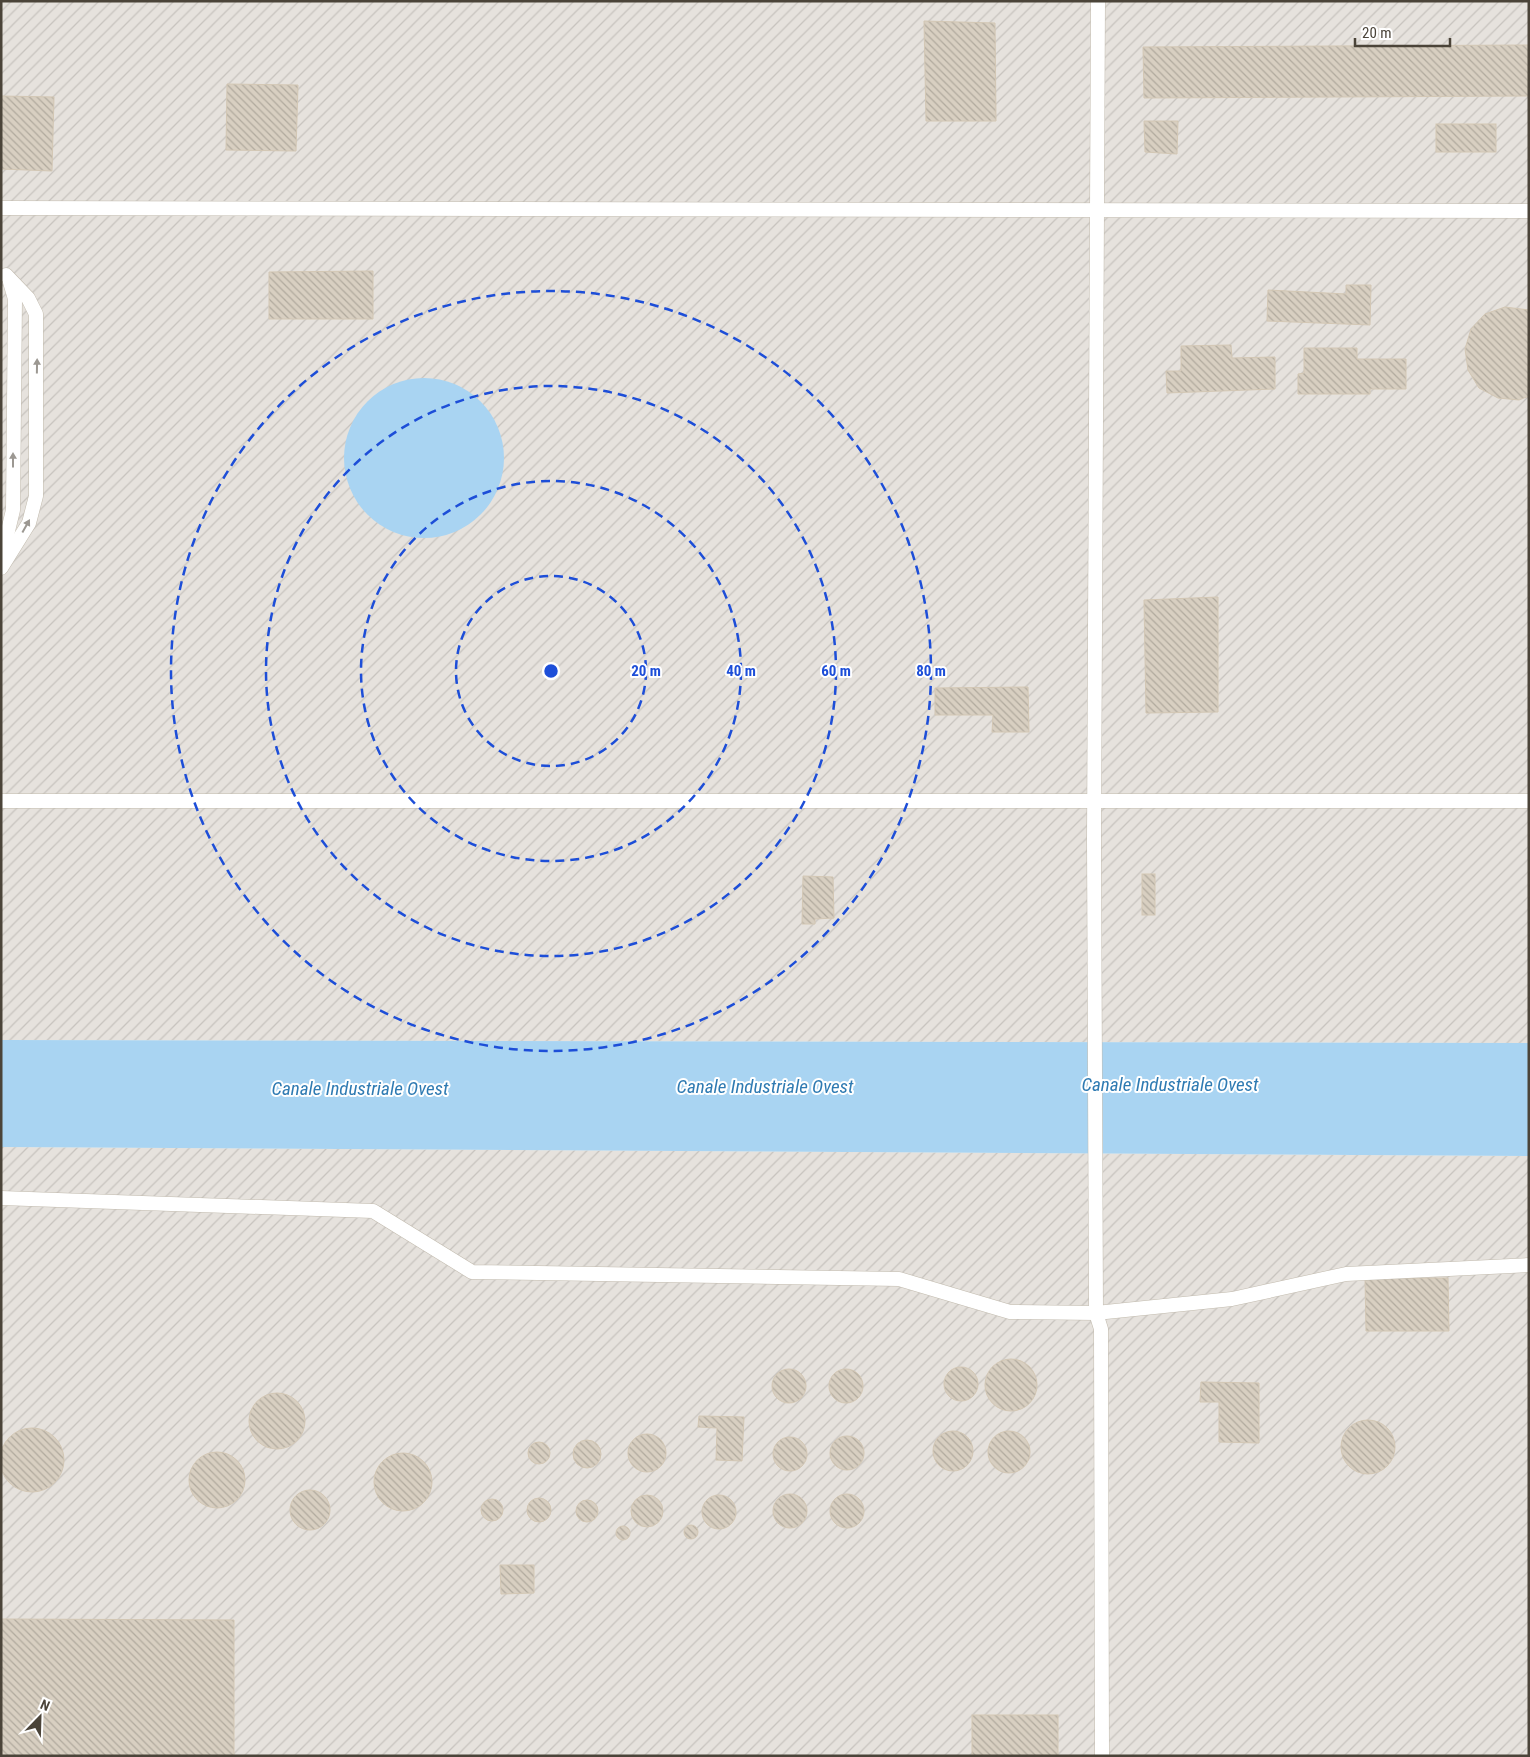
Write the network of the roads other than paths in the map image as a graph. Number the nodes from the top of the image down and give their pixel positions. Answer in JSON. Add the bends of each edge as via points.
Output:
{"nodes":[{"id":1,"x":1098,"y":1,"type":"edge"},
{"id":2,"x":1,"y":208,"type":"edge"},
{"id":3,"x":1097,"y":210,"type":"junction"},
{"id":4,"x":1529,"y":211,"type":"edge"},
{"id":5,"x":4,"y":273,"type":"edge"},
{"id":6,"x":1,"y":560,"type":"edge"},
{"id":7,"x":1,"y":568,"type":"edge"},
{"id":8,"x":1,"y":801,"type":"edge"},
{"id":9,"x":1094,"y":801,"type":"junction"},
{"id":10,"x":1529,"y":801,"type":"edge"},
{"id":11,"x":1,"y":1198,"type":"edge"},
{"id":12,"x":1529,"y":1265,"type":"edge"},
{"id":13,"x":1096,"y":1313,"type":"junction"},
{"id":14,"x":1102,"y":1756,"type":"edge"}],
"edges":[{"from":1,"to":3,"type":"lane"},
{"from":2,"to":3,"type":"lane"},
{"from":3,"to":4,"type":"lane"},
{"from":3,"to":9,"type":"lane"},
{"from":6,"to":5,"type":"lane","one_way":true,"via":[[13,510],[14,298],[12,286]]},
{"from":7,"to":5,"type":"lane","one_way":true,"via":[[29,523],[36,496],[36,314],[28,298]]},
{"from":8,"to":9,"type":"lane"},
{"from":9,"to":10,"type":"lane"},
{"from":9,"to":13,"type":"lane"},
{"from":11,"to":13,"type":"lane","via":[[373,1211],[472,1272],[899,1279],[1010,1312]]},
{"from":12,"to":13,"type":"lane","via":[[1346,1274],[1232,1299]]},
{"from":13,"to":14,"type":"lane","via":[[1101,1329]]}]}
